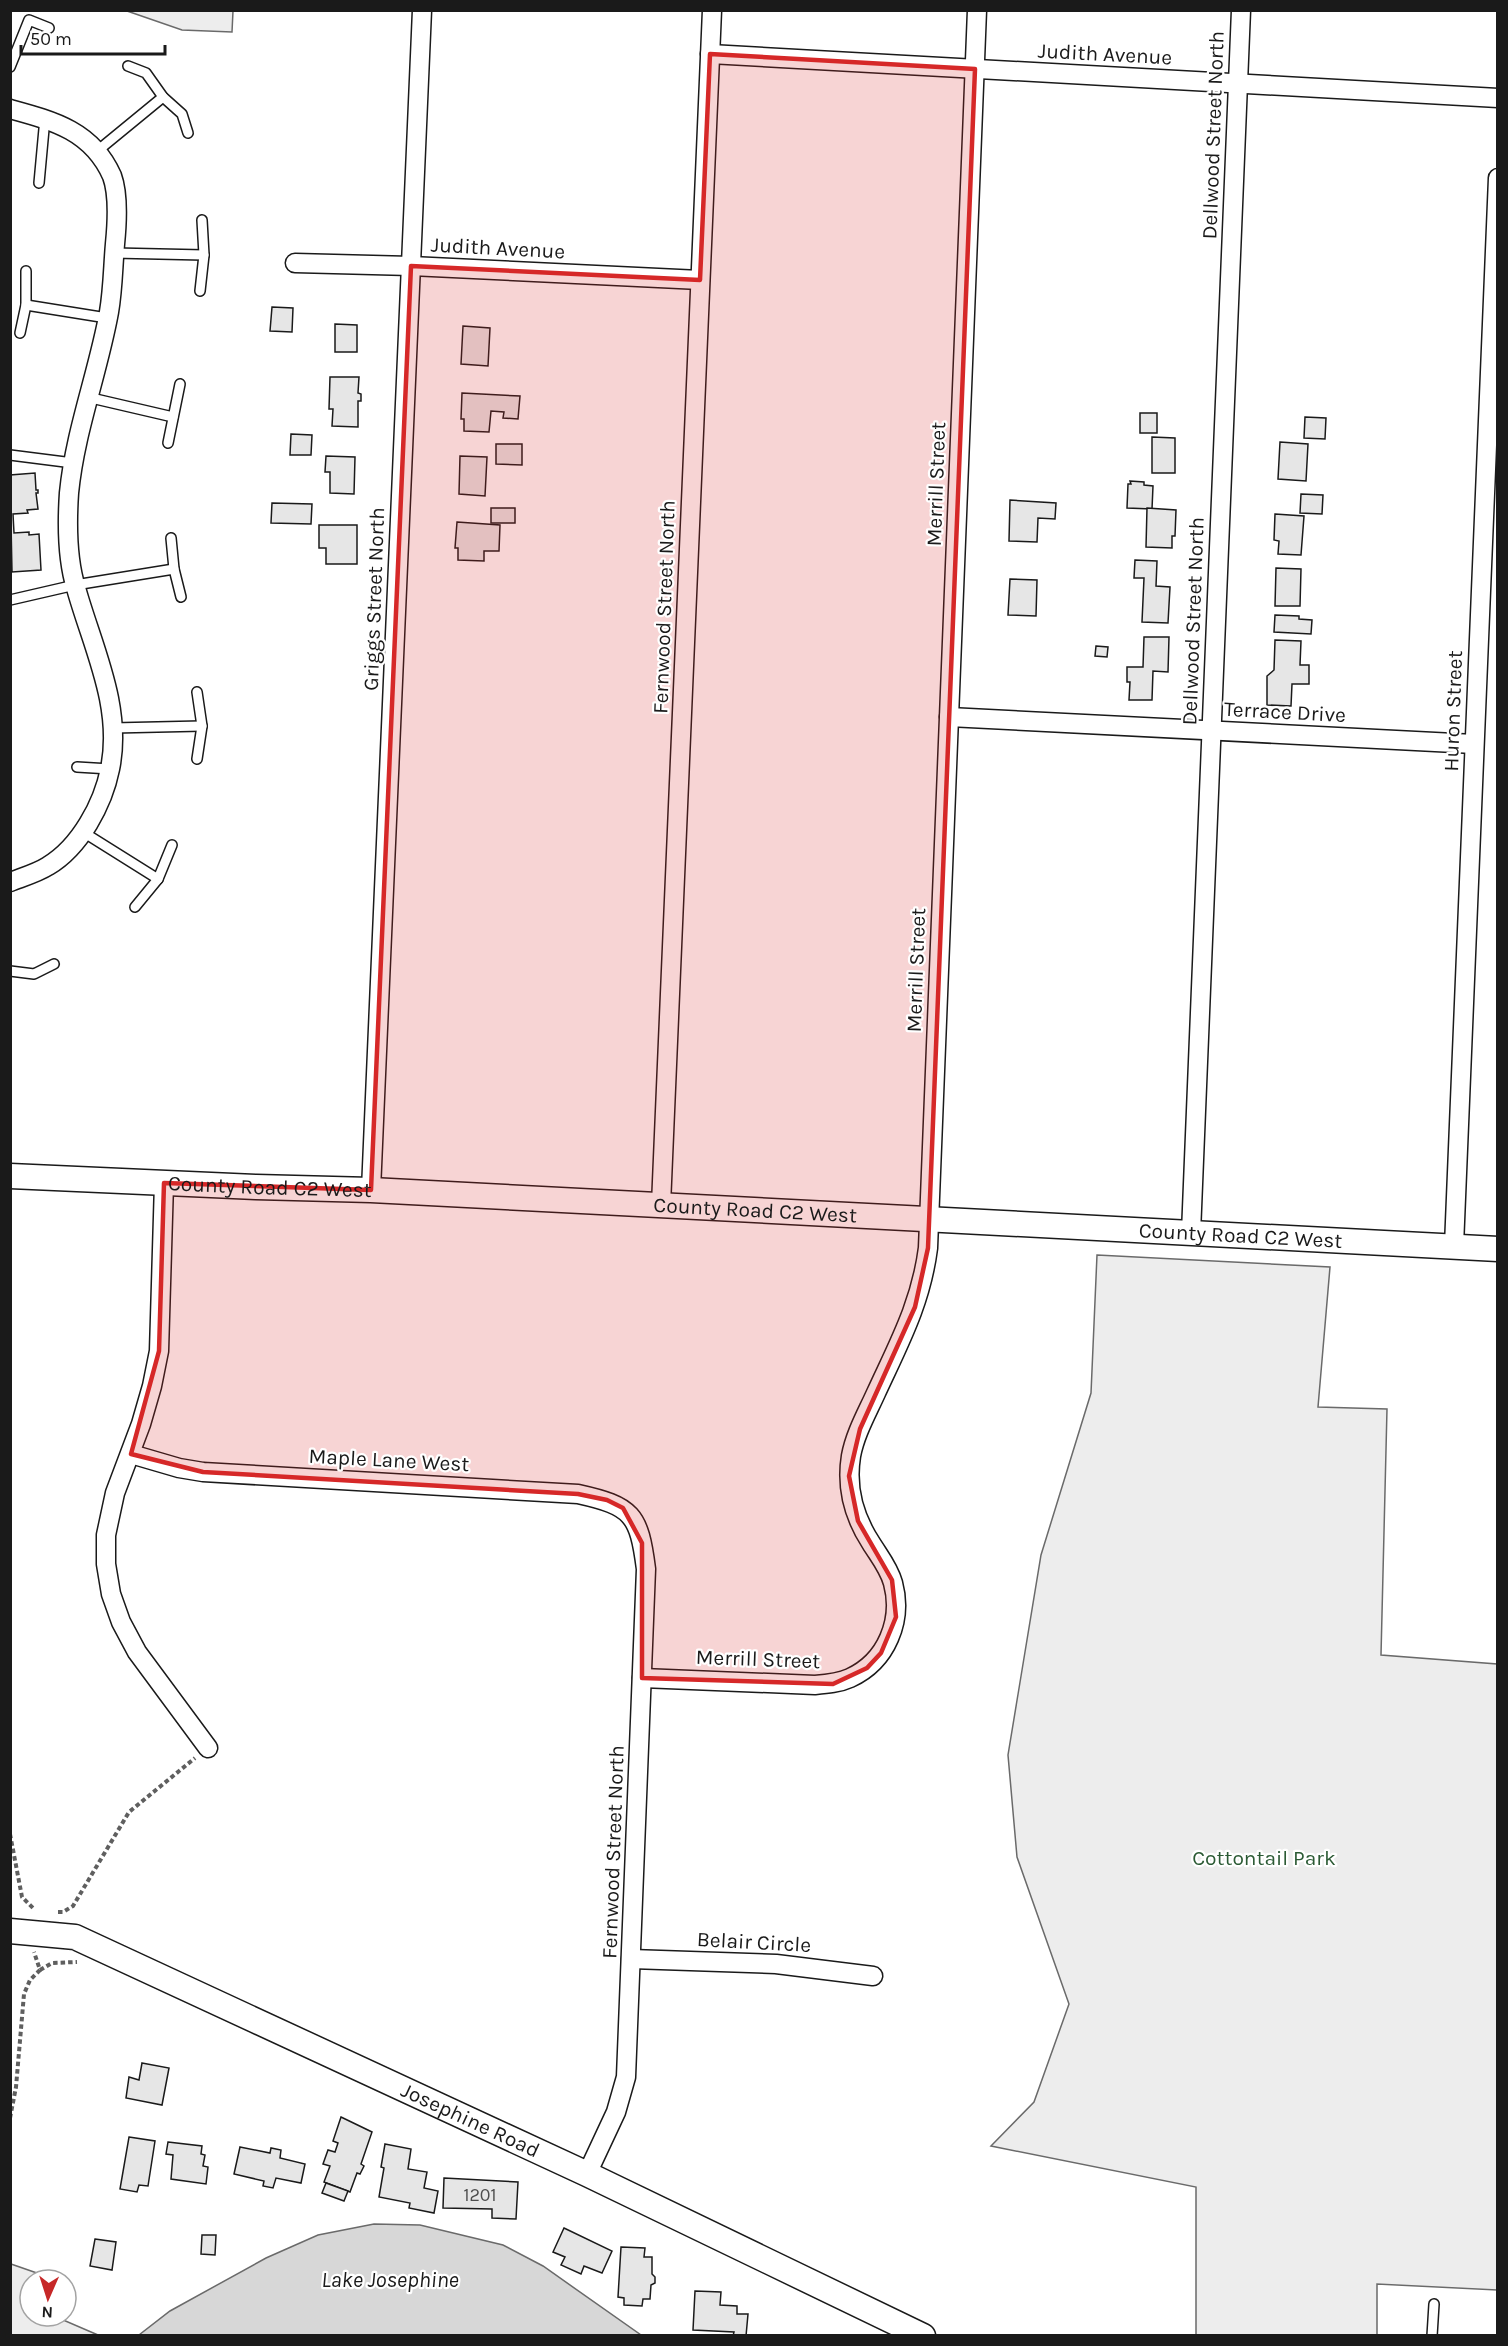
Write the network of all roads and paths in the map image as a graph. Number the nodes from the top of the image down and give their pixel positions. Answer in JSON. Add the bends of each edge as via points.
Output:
{"nodes":[{"id":1,"x":422,"y":10,"type":"edge"},
{"id":2,"x":712,"y":10,"type":"edge"},
{"id":3,"x":977,"y":10,"type":"edge"},
{"id":4,"x":1241,"y":10,"type":"edge"},
{"id":5,"x":49,"y":28,"type":"dead end"},
{"id":6,"x":710,"y":54,"type":"junction"},
{"id":7,"x":128,"y":66,"type":"dead end"},
{"id":8,"x":10,"y":67,"type":"edge"},
{"id":9,"x":975,"y":69,"type":"junction"},
{"id":10,"x":1238,"y":83,"type":"junction"},
{"id":11,"x":163,"y":97,"type":"junction"},
{"id":12,"x":1497,"y":98,"type":"edge"},
{"id":13,"x":10,"y":109,"type":"edge"},
{"id":14,"x":45,"y":118,"type":"junction"},
{"id":15,"x":188,"y":133,"type":"dead end"},
{"id":16,"x":96,"y":152,"type":"junction"},
{"id":17,"x":1497,"y":178,"type":"edge"},
{"id":18,"x":39,"y":183,"type":"dead end"},
{"id":19,"x":202,"y":220,"type":"dead end"},
{"id":20,"x":114,"y":254,"type":"junction"},
{"id":21,"x":204,"y":255,"type":"junction"},
{"id":22,"x":295,"y":263,"type":"dead end"},
{"id":23,"x":411,"y":266,"type":"junction"},
{"id":24,"x":26,"y":271,"type":"dead end"},
{"id":25,"x":700,"y":280,"type":"junction"},
{"id":26,"x":201,"y":291,"type":"dead end"},
{"id":27,"x":26,"y":305,"type":"junction"},
{"id":28,"x":107,"y":318,"type":"junction"},
{"id":29,"x":20,"y":333,"type":"dead end"},
{"id":30,"x":180,"y":384,"type":"dead end"},
{"id":31,"x":87,"y":398,"type":"junction"},
{"id":32,"x":174,"y":417,"type":"junction"},
{"id":33,"x":168,"y":443,"type":"dead end"},
{"id":34,"x":10,"y":454,"type":"edge"},
{"id":35,"x":73,"y":463,"type":"junction"},
{"id":36,"x":171,"y":538,"type":"dead end"},
{"id":37,"x":174,"y":569,"type":"junction"},
{"id":38,"x":75,"y":585,"type":"junction"},
{"id":39,"x":181,"y":597,"type":"dead end"},
{"id":40,"x":10,"y":600,"type":"edge"},
{"id":41,"x":197,"y":692,"type":"dead end"},
{"id":42,"x":949,"y":717,"type":"junction"},
{"id":43,"x":202,"y":726,"type":"junction"},
{"id":44,"x":113,"y":728,"type":"junction"},
{"id":45,"x":1211,"y":731,"type":"junction"},
{"id":46,"x":1474,"y":744,"type":"junction"},
{"id":47,"x":197,"y":759,"type":"dead end"},
{"id":48,"x":76,"y":767,"type":"dead end"},
{"id":49,"x":110,"y":769,"type":"junction"},
{"id":50,"x":83,"y":831,"type":"junction"},
{"id":51,"x":172,"y":845,"type":"dead end"},
{"id":52,"x":158,"y":879,"type":"junction"},
{"id":53,"x":10,"y":882,"type":"edge"},
{"id":54,"x":135,"y":907,"type":"dead end"},
{"id":55,"x":10,"y":959,"type":"edge"},
{"id":56,"x":54,"y":964,"type":"dead end"},
{"id":57,"x":11,"y":971,"type":"edge"},
{"id":58,"x":10,"y":1176,"type":"edge"},
{"id":59,"x":164,"y":1183,"type":"junction"},
{"id":60,"x":371,"y":1190,"type":"junction"},
{"id":61,"x":661,"y":1205,"type":"junction"},
{"id":62,"x":929,"y":1219,"type":"junction"},
{"id":63,"x":1191,"y":1233,"type":"junction"},
{"id":64,"x":1454,"y":1246,"type":"junction"},
{"id":65,"x":1497,"y":1249,"type":"edge"},
{"id":66,"x":131,"y":1454,"type":"junction"},
{"id":67,"x":636,"y":1525,"type":"joint"},
{"id":68,"x":642,"y":1678,"type":"junction"},
{"id":69,"x":208,"y":1748,"type":"joint"},
{"id":70,"x":10,"y":1834,"type":"edge"},
{"id":71,"x":44,"y":1912,"type":"dead end"},
{"id":72,"x":54,"y":1912,"type":"dead end"},
{"id":73,"x":10,"y":1931,"type":"edge"},
{"id":74,"x":34,"y":1957,"type":"dead end"},
{"id":75,"x":631,"y":1959,"type":"junction"},
{"id":76,"x":873,"y":1976,"type":"dead end"},
{"id":77,"x":10,"y":2118,"type":"edge"},
{"id":78,"x":587,"y":2174,"type":"junction"},
{"id":79,"x":1434,"y":2304,"type":"dead end"},
{"id":80,"x":923,"y":2336,"type":"edge"},
{"id":81,"x":1432,"y":2336,"type":"edge"}],
"edges":[{"from":1,"to":23,"type":"street","name":"Griggs Street North"},
{"from":2,"to":6,"type":"street","name":"Fernwood Street North"},
{"from":3,"to":9,"type":"street","name":"Merrill Street"},
{"from":4,"to":10,"type":"street","name":"Dellwood Street North"},
{"from":5,"to":8,"type":"lane","via":[[29,20]]},
{"from":6,"to":9,"type":"street","name":"Judith Avenue"},
{"from":6,"to":25,"type":"street","name":"Fernwood Street North"},
{"from":7,"to":11,"type":"lane","via":[[146,73]]},
{"from":9,"to":10,"type":"street","name":"Judith Avenue"},
{"from":9,"to":42,"type":"street","name":"Merrill Street"},
{"from":10,"to":12,"type":"street","name":"Judith Avenue"},
{"from":10,"to":45,"type":"street","name":"Dellwood Street North"},
{"from":11,"to":15,"type":"lane","via":[[182,114]]},
{"from":11,"to":16,"type":"lane"},
{"from":13,"to":14,"type":"street"},
{"from":14,"to":16,"type":"street","via":[[89,141]]},
{"from":14,"to":18,"type":"lane"},
{"from":16,"to":20,"type":"street","via":[[112,177],[117,214]]},
{"from":17,"to":46,"type":"street","name":"Huron Street"},
{"from":19,"to":21,"type":"lane"},
{"from":20,"to":21,"type":"lane"},
{"from":20,"to":28,"type":"street"},
{"from":21,"to":26,"type":"lane"},
{"from":22,"to":23,"type":"street","name":"Judith Avenue"},
{"from":23,"to":25,"type":"street","name":"Judith Avenue"},
{"from":23,"to":60,"type":"street","name":"Griggs Street North"},
{"from":24,"to":27,"type":"lane"},
{"from":25,"to":61,"type":"street","name":"Fernwood Street North"},
{"from":27,"to":28,"type":"lane"},
{"from":27,"to":29,"type":"lane"},
{"from":28,"to":31,"type":"street"},
{"from":30,"to":32,"type":"lane"},
{"from":31,"to":32,"type":"lane"},
{"from":31,"to":35,"type":"street"},
{"from":32,"to":33,"type":"lane"},
{"from":34,"to":35,"type":"lane"},
{"from":35,"to":38,"type":"street","via":[[68,536]]},
{"from":36,"to":37,"type":"lane"},
{"from":37,"to":38,"type":"lane"},
{"from":37,"to":39,"type":"lane"},
{"from":38,"to":40,"type":"lane"},
{"from":38,"to":44,"type":"street","via":[[106,681]]},
{"from":41,"to":43,"type":"lane"},
{"from":42,"to":45,"type":"street","name":"Terrace Drive"},
{"from":42,"to":62,"type":"street","name":"Merrill Street"},
{"from":43,"to":44,"type":"lane"},
{"from":43,"to":47,"type":"lane"},
{"from":44,"to":49,"type":"street"},
{"from":45,"to":46,"type":"street","name":"Terrace Drive"},
{"from":45,"to":63,"type":"street","name":"Dellwood Street North"},
{"from":46,"to":64,"type":"street","name":"Huron Street"},
{"from":48,"to":49,"type":"lane"},
{"from":49,"to":50,"type":"street","via":[[98,806]]},
{"from":50,"to":52,"type":"lane"},
{"from":50,"to":53,"type":"street","via":[[49,866]]},
{"from":51,"to":52,"type":"lane"},
{"from":52,"to":54,"type":"lane"},
{"from":55,"to":57,"type":"lane"},
{"from":56,"to":57,"type":"lane","via":[[34,974]]},
{"from":58,"to":59,"type":"street","name":"County Road C2 West"},
{"from":59,"to":60,"type":"street","name":"County Road C2 West"},
{"from":59,"to":66,"type":"street","via":[[159,1351]]},
{"from":60,"to":61,"type":"street","name":"County Road C2 West"},
{"from":61,"to":62,"type":"street","name":"County Road C2 West"},
{"from":62,"to":63,"type":"street","name":"County Road C2 West"},
{"from":62,"to":68,"type":"street","name":"Merrill Street","via":[[924,1278],[915,1307],[851,1455],[851,1497],[858,1521],[888,1571],[896,1598],[891,1636],[881,1653],[867,1668],[833,1684]]},
{"from":63,"to":64,"type":"street","name":"County Road C2 West"},
{"from":64,"to":65,"type":"street","name":"County Road C2 West"},
{"from":66,"to":67,"type":"street","name":"Maple Lane West","via":[[203,1472],[578,1494],[623,1508]]},
{"from":66,"to":69,"type":"street","via":[[115,1492],[106,1535],[111,1594],[137,1652]]},
{"from":67,"to":68,"type":"street","name":"Fernwood Street North","via":[[646,1569]]},
{"from":68,"to":75,"type":"street","name":"Fernwood Street North"},
{"from":69,"to":72,"type":"path","via":[[129,1812],[73,1906]]},
{"from":70,"to":71,"type":"path","via":[[22,1897],[33,1910]]},
{"from":73,"to":78,"type":"street","name":"Josephine Road","via":[[75,1937]]},
{"from":74,"to":77,"type":"path","via":[[40,1970],[24,1994]]},
{"from":75,"to":76,"type":"street","name":"Belair Circle","via":[[776,1964]]},
{"from":75,"to":78,"type":"street","name":"Fernwood Street North","via":[[627,2077],[616,2112]]},
{"from":78,"to":80,"type":"street","name":"Josephine Road"},
{"from":79,"to":81,"type":"lane"}]}
